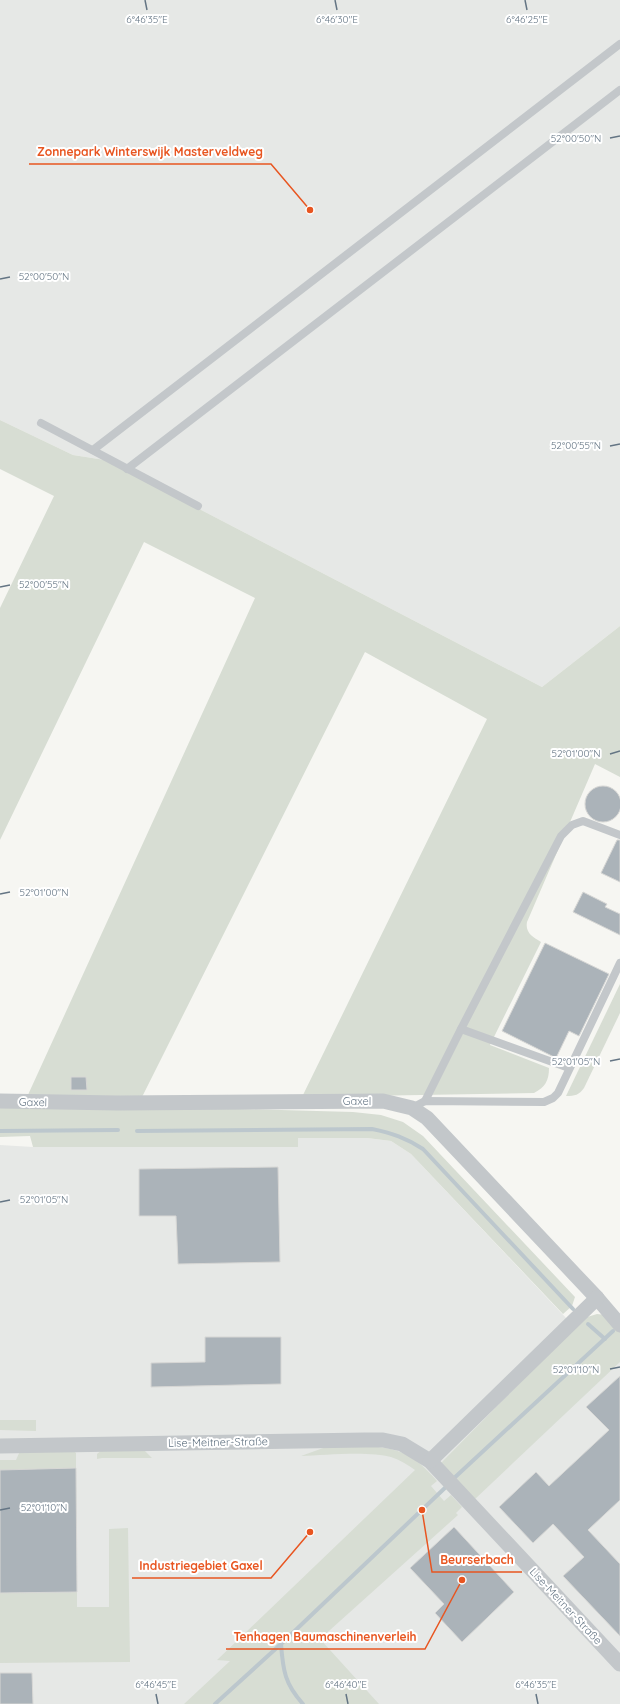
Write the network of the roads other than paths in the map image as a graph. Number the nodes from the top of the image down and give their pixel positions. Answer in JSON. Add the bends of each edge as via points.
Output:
{"nodes":[{"id":1,"x":620,"y":44,"type":"edge"},
{"id":2,"x":620,"y":90,"type":"edge"},
{"id":3,"x":41,"y":423,"type":"dead end"},
{"id":4,"x":93,"y":450,"type":"junction"},
{"id":5,"x":127,"y":468,"type":"junction"},
{"id":6,"x":198,"y":506,"type":"dead end"},
{"id":7,"x":620,"y":835,"type":"edge"},
{"id":8,"x":620,"y":963,"type":"edge"},
{"id":9,"x":461,"y":1029,"type":"junction"},
{"id":10,"x":569,"y":1068,"type":"junction"},
{"id":11,"x":0,"y":1101,"type":"edge"},
{"id":12,"x":419,"y":1104,"type":"junction"},
{"id":13,"x":597,"y":1298,"type":"junction"},
{"id":14,"x":620,"y":1325,"type":"edge"},
{"id":15,"x":0,"y":1446,"type":"edge"},
{"id":16,"x":430,"y":1462,"type":"junction"},
{"id":17,"x":620,"y":1664,"type":"edge"}],
"edges":[{"from":1,"to":4,"type":"lane"},
{"from":2,"to":5,"type":"lane"},
{"from":3,"to":4,"type":"lane"},
{"from":4,"to":5,"type":"lane"},
{"from":5,"to":6,"type":"lane"},
{"from":7,"to":9,"type":"lane","via":[[583,820],[572,825],[561,836]]},
{"from":8,"to":10,"type":"lane"},
{"from":9,"to":10,"type":"lane"},
{"from":9,"to":12,"type":"lane"},
{"from":10,"to":12,"type":"lane","via":[[558,1093],[544,1102]]},
{"from":11,"to":12,"type":"street","name":"Gaxel","via":[[383,1101]]},
{"from":12,"to":13,"type":"street","name":"Gaxel","via":[[427,1118]]},
{"from":13,"to":14,"type":"street","name":"Gaxel"},
{"from":13,"to":16,"type":"street"},
{"from":15,"to":16,"type":"street","name":"Lise-Meitner-Straße","via":[[383,1440],[402,1444]]},
{"from":16,"to":17,"type":"street","name":"Lise-Meitner-Straße"}]}
